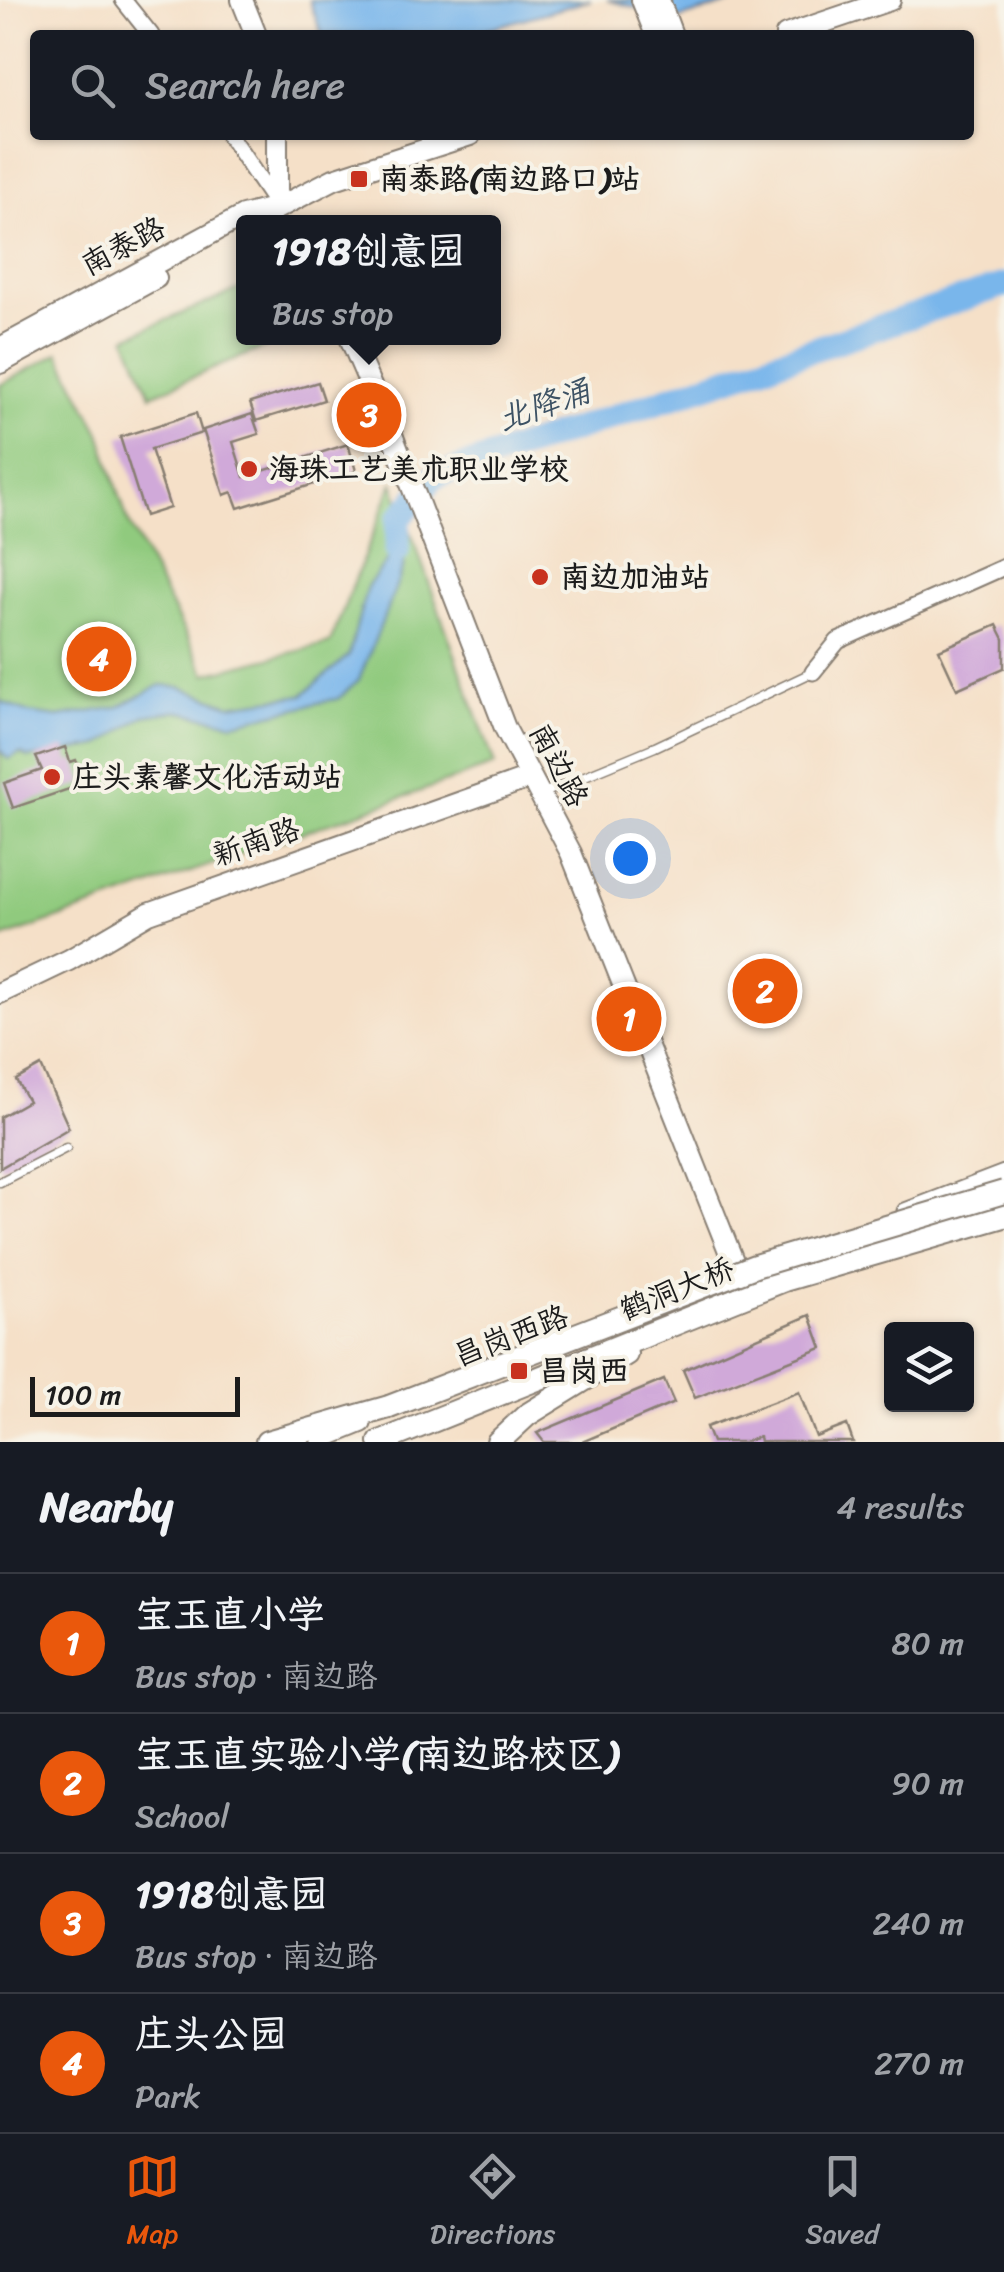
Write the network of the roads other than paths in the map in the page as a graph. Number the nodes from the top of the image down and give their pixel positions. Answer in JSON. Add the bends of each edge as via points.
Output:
{"nodes":[{"id":1,"x":123,"y":0,"type":"edge"},
{"id":2,"x":642,"y":0,"type":"edge"},
{"id":3,"x":658,"y":0,"type":"edge"},
{"id":4,"x":890,"y":0,"type":"edge"},
{"id":5,"x":148,"y":30,"type":"edge"},
{"id":6,"x":654,"y":30,"type":"edge"},
{"id":7,"x":670,"y":30,"type":"edge"},
{"id":8,"x":801,"y":30,"type":"edge"},
{"id":9,"x":232,"y":140,"type":"edge"},
{"id":10,"x":277,"y":140,"type":"edge"},
{"id":11,"x":455,"y":140,"type":"edge"},
{"id":12,"x":282,"y":215,"type":"edge"},
{"id":13,"x":236,"y":220,"type":"edge"},
{"id":14,"x":236,"y":234,"type":"edge"},
{"id":15,"x":353,"y":345,"type":"edge"},
{"id":16,"x":0,"y":348,"type":"edge"},
{"id":17,"x":0,"y":363,"type":"edge"},
{"id":18,"x":1004,"y":566,"type":"edge"},
{"id":19,"x":812,"y":672,"type":"joint"},
{"id":20,"x":535,"y":786,"type":"junction"},
{"id":21,"x":69,"y":960,"type":"junction"},
{"id":22,"x":0,"y":979,"type":"edge"},
{"id":23,"x":0,"y":992,"type":"edge"},
{"id":24,"x":66,"y":1148,"type":"dead end"},
{"id":25,"x":1004,"y":1173,"type":"edge"},
{"id":26,"x":0,"y":1182,"type":"edge"},
{"id":27,"x":1004,"y":1192,"type":"edge"},
{"id":28,"x":1004,"y":1216,"type":"edge"},
{"id":29,"x":739,"y":1276,"type":"junction"},
{"id":30,"x":685,"y":1318,"type":"junction"},
{"id":31,"x":389,"y":1407,"type":"junction"},
{"id":32,"x":267,"y":1442,"type":"edge"},
{"id":33,"x":303,"y":1442,"type":"edge"},
{"id":34,"x":319,"y":1442,"type":"edge"},
{"id":35,"x":380,"y":1442,"type":"edge"},
{"id":36,"x":498,"y":1442,"type":"edge"}],
"edges":[{"from":1,"to":5,"type":"street"},
{"from":2,"to":6,"type":"street"},
{"from":3,"to":7,"type":"street"},
{"from":4,"to":8,"type":"street"},
{"from":9,"to":12,"type":"street"},
{"from":10,"to":12,"type":"street"},
{"from":11,"to":12,"type":"street","name":"南泰路","via":[[334,179]]},
{"from":13,"to":16,"type":"street","name":"南泰路"},
{"from":14,"to":17,"type":"street","name":"南泰路"},
{"from":15,"to":20,"type":"street","name":"南边路"},
{"from":18,"to":19,"type":"street","via":[[838,641]]},
{"from":19,"to":20,"type":"lane","via":[[654,747]]},
{"from":20,"to":21,"type":"street","name":"新南路","via":[[149,912]]},
{"from":20,"to":29,"type":"street","name":"南边路","via":[[571,853]]},
{"from":21,"to":22,"type":"street","name":"新南路"},
{"from":21,"to":23,"type":"street","name":"新南路"},
{"from":24,"to":26,"type":"lane"},
{"from":25,"to":29,"type":"street","name":"昌岗西路"},
{"from":27,"to":31,"type":"main road","name":"鹤洞大桥","bridge":true,"via":[[755,1266]]},
{"from":28,"to":30,"type":"main road","name":"鹤洞大桥","via":[[829,1264]]},
{"from":29,"to":34,"type":"street","name":"昌岗西路"},
{"from":30,"to":35,"type":"main road","name":"鹤洞大桥"},
{"from":30,"to":36,"type":"main road","via":[[538,1408]]},
{"from":31,"to":32,"type":"main road"},
{"from":31,"to":33,"type":"main road"}]}
